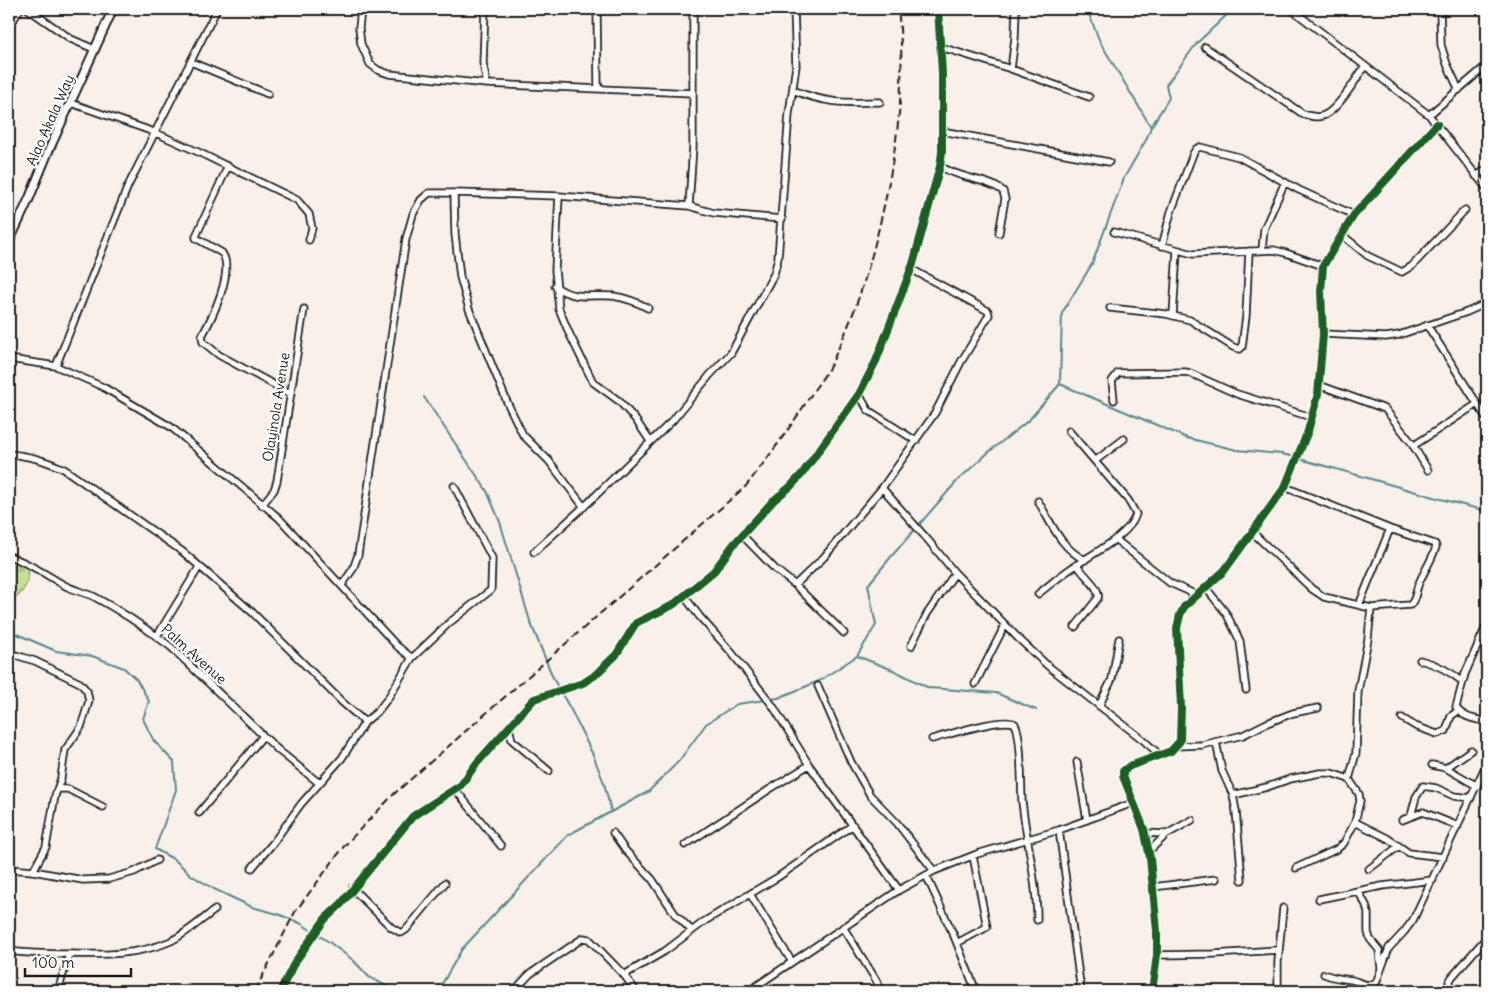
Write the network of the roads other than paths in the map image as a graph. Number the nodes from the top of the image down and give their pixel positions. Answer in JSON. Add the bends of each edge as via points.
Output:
{"nodes":[{"id":1,"x":20,"y":9,"type":"edge"},
{"id":2,"x":28,"y":9,"type":"edge"},
{"id":3,"x":113,"y":9,"type":"edge"},
{"id":4,"x":217,"y":9,"type":"edge"},
{"id":5,"x":361,"y":9,"type":"edge"},
{"id":6,"x":484,"y":9,"type":"edge"},
{"id":7,"x":597,"y":9,"type":"edge"},
{"id":8,"x":693,"y":9,"type":"edge"},
{"id":9,"x":794,"y":9,"type":"edge"},
{"id":10,"x":938,"y":9,"type":"edge"},
{"id":11,"x":1016,"y":9,"type":"edge"},
{"id":12,"x":1291,"y":9,"type":"edge"},
{"id":13,"x":1305,"y":9,"type":"edge"},
{"id":14,"x":1440,"y":9,"type":"edge"},
{"id":15,"x":1297,"y":14,"type":"junction"},
{"id":16,"x":9,"y":27,"type":"edge"},
{"id":17,"x":1205,"y":47,"type":"dead end"},
{"id":18,"x":94,"y":48,"type":"junction"},
{"id":19,"x":941,"y":48,"type":"junction"},
{"id":20,"x":190,"y":62,"type":"junction"},
{"id":21,"x":1487,"y":65,"type":"edge"},
{"id":22,"x":1365,"y":66,"type":"junction"},
{"id":23,"x":1011,"y":69,"type":"junction"},
{"id":24,"x":487,"y":84,"type":"junction"},
{"id":25,"x":598,"y":89,"type":"junction"},
{"id":26,"x":793,"y":90,"type":"junction"},
{"id":27,"x":1459,"y":90,"type":"junction"},
{"id":28,"x":693,"y":93,"type":"junction"},
{"id":29,"x":268,"y":94,"type":"dead end"},
{"id":30,"x":1089,"y":97,"type":"dead end"},
{"id":31,"x":880,"y":102,"type":"dead end"},
{"id":32,"x":71,"y":103,"type":"junction"},
{"id":33,"x":1429,"y":115,"type":"junction"},
{"id":34,"x":1437,"y":124,"type":"junction"},
{"id":35,"x":942,"y":131,"type":"junction"},
{"id":36,"x":154,"y":132,"type":"junction"},
{"id":37,"x":1109,"y":162,"type":"dead end"},
{"id":38,"x":228,"y":166,"type":"junction"},
{"id":39,"x":940,"y":166,"type":"junction"},
{"id":40,"x":1487,"y":169,"type":"edge"},
{"id":41,"x":1476,"y":176,"type":"junction"},
{"id":42,"x":1285,"y":182,"type":"junction"},
{"id":43,"x":1487,"y":188,"type":"edge"},
{"id":44,"x":454,"y":192,"type":"junction"},
{"id":45,"x":559,"y":196,"type":"junction"},
{"id":46,"x":689,"y":206,"type":"junction"},
{"id":47,"x":1466,"y":210,"type":"dead end"},
{"id":48,"x":1354,"y":215,"type":"junction"},
{"id":49,"x":782,"y":218,"type":"junction"},
{"id":50,"x":1114,"y":232,"type":"dead end"},
{"id":51,"x":999,"y":233,"type":"dead end"},
{"id":52,"x":1341,"y":234,"type":"junction"},
{"id":53,"x":309,"y":240,"type":"dead end"},
{"id":54,"x":9,"y":242,"type":"edge"},
{"id":55,"x":1162,"y":246,"type":"junction"},
{"id":56,"x":1262,"y":250,"type":"junction"},
{"id":57,"x":1177,"y":251,"type":"junction"},
{"id":58,"x":1249,"y":251,"type":"junction"},
{"id":59,"x":1323,"y":266,"type":"junction"},
{"id":60,"x":911,"y":269,"type":"junction"},
{"id":61,"x":555,"y":286,"type":"junction"},
{"id":62,"x":1487,"y":303,"type":"edge"},
{"id":63,"x":648,"y":308,"type":"dead end"},
{"id":64,"x":1110,"y":308,"type":"dead end"},
{"id":65,"x":304,"y":309,"type":"dead end"},
{"id":66,"x":1173,"y":315,"type":"junction"},
{"id":67,"x":1427,"y":325,"type":"junction"},
{"id":68,"x":1323,"y":334,"type":"junction"},
{"id":69,"x":9,"y":359,"type":"edge"},
{"id":70,"x":56,"y":366,"type":"junction"},
{"id":71,"x":1319,"y":385,"type":"junction"},
{"id":72,"x":291,"y":394,"type":"junction"},
{"id":73,"x":859,"y":394,"type":"junction"},
{"id":74,"x":1114,"y":400,"type":"dead end"},
{"id":75,"x":1477,"y":404,"type":"junction"},
{"id":76,"x":1311,"y":418,"type":"junction"},
{"id":77,"x":1487,"y":418,"type":"edge"},
{"id":78,"x":1069,"y":431,"type":"dead end"},
{"id":79,"x":1124,"y":438,"type":"dead end"},
{"id":80,"x":650,"y":441,"type":"junction"},
{"id":81,"x":916,"y":441,"type":"junction"},
{"id":82,"x":1413,"y":446,"type":"junction"},
{"id":83,"x":9,"y":454,"type":"edge"},
{"id":84,"x":1094,"y":461,"type":"junction"},
{"id":85,"x":1428,"y":470,"type":"dead end"},
{"id":86,"x":454,"y":486,"type":"dead end"},
{"id":87,"x":1286,"y":487,"type":"junction"},
{"id":88,"x":882,"y":488,"type":"junction"},
{"id":89,"x":1038,"y":500,"type":"dead end"},
{"id":90,"x":262,"y":505,"type":"junction"},
{"id":91,"x":584,"y":507,"type":"junction"},
{"id":92,"x":1390,"y":529,"type":"junction"},
{"id":93,"x":1252,"y":532,"type":"junction"},
{"id":94,"x":742,"y":535,"type":"junction"},
{"id":95,"x":1115,"y":538,"type":"junction"},
{"id":96,"x":534,"y":552,"type":"dead end"},
{"id":97,"x":9,"y":556,"type":"edge"},
{"id":98,"x":1085,"y":560,"type":"junction"},
{"id":99,"x":1077,"y":564,"type":"junction"},
{"id":100,"x":199,"y":567,"type":"junction"},
{"id":101,"x":954,"y":572,"type":"junction"},
{"id":102,"x":795,"y":584,"type":"junction"},
{"id":103,"x":342,"y":585,"type":"junction"},
{"id":104,"x":1206,"y":588,"type":"junction"},
{"id":105,"x":1038,"y":594,"type":"dead end"},
{"id":106,"x":1197,"y":595,"type":"junction"},
{"id":107,"x":684,"y":596,"type":"junction"},
{"id":108,"x":1360,"y":605,"type":"junction"},
{"id":109,"x":1371,"y":608,"type":"junction"},
{"id":110,"x":1005,"y":624,"type":"junction"},
{"id":111,"x":1487,"y":624,"type":"edge"},
{"id":112,"x":1075,"y":627,"type":"dead end"},
{"id":113,"x":844,"y":634,"type":"dead end"},
{"id":114,"x":157,"y":636,"type":"junction"},
{"id":115,"x":1119,"y":639,"type":"dead end"},
{"id":116,"x":911,"y":646,"type":"dead end"},
{"id":117,"x":9,"y":653,"type":"edge"},
{"id":118,"x":412,"y":658,"type":"junction"},
{"id":119,"x":1420,"y":660,"type":"dead end"},
{"id":120,"x":1463,"y":682,"type":"junction"},
{"id":121,"x":975,"y":684,"type":"dead end"},
{"id":122,"x":818,"y":686,"type":"dead end"},
{"id":123,"x":1246,"y":690,"type":"dead end"},
{"id":124,"x":1099,"y":706,"type":"junction"},
{"id":125,"x":1318,"y":708,"type":"dead end"},
{"id":126,"x":1458,"y":711,"type":"junction"},
{"id":127,"x":1402,"y":718,"type":"dead end"},
{"id":128,"x":365,"y":722,"type":"junction"},
{"id":129,"x":1487,"y":722,"type":"edge"},
{"id":130,"x":509,"y":728,"type":"junction"},
{"id":131,"x":263,"y":736,"type":"junction"},
{"id":132,"x":932,"y":739,"type":"dead end"},
{"id":133,"x":1216,"y":742,"type":"junction"},
{"id":134,"x":1175,"y":746,"type":"junction"},
{"id":135,"x":1471,"y":750,"type":"dead end"},
{"id":136,"x":1160,"y":755,"type":"junction"},
{"id":137,"x":1076,"y":762,"type":"dead end"},
{"id":138,"x":1487,"y":763,"type":"edge"},
{"id":139,"x":809,"y":765,"type":"junction"},
{"id":140,"x":1432,"y":765,"type":"dead end"},
{"id":141,"x":1446,"y":768,"type":"junction"},
{"id":142,"x":549,"y":771,"type":"dead end"},
{"id":143,"x":1349,"y":779,"type":"junction"},
{"id":144,"x":319,"y":783,"type":"junction"},
{"id":145,"x":1476,"y":786,"type":"junction"},
{"id":146,"x":58,"y":789,"type":"junction"},
{"id":147,"x":455,"y":789,"type":"junction"},
{"id":148,"x":1233,"y":795,"type":"junction"},
{"id":149,"x":1471,"y":798,"type":"junction"},
{"id":150,"x":1133,"y":803,"type":"junction"},
{"id":151,"x":103,"y":807,"type":"dead end"},
{"id":152,"x":199,"y":813,"type":"dead end"},
{"id":153,"x":1411,"y":816,"type":"junction"},
{"id":154,"x":1087,"y":820,"type":"junction"},
{"id":155,"x":1192,"y":820,"type":"dead end"},
{"id":156,"x":1402,"y":820,"type":"dead end"},
{"id":157,"x":1355,"y":822,"type":"junction"},
{"id":158,"x":853,"y":825,"type":"junction"},
{"id":159,"x":1458,"y":826,"type":"junction"},
{"id":160,"x":1059,"y":830,"type":"junction"},
{"id":161,"x":613,"y":833,"type":"dead end"},
{"id":162,"x":1145,"y":833,"type":"junction"},
{"id":163,"x":1167,"y":834,"type":"junction"},
{"id":164,"x":1028,"y":840,"type":"junction"},
{"id":165,"x":685,"y":845,"type":"dead end"},
{"id":166,"x":501,"y":846,"type":"dead end"},
{"id":167,"x":1400,"y":846,"type":"junction"},
{"id":168,"x":1149,"y":851,"type":"junction"},
{"id":169,"x":974,"y":856,"type":"junction"},
{"id":170,"x":1443,"y":856,"type":"junction"},
{"id":171,"x":157,"y":860,"type":"dead end"},
{"id":172,"x":252,"y":868,"type":"dead end"},
{"id":173,"x":1296,"y":868,"type":"dead end"},
{"id":174,"x":9,"y":869,"type":"edge"},
{"id":175,"x":1369,"y":869,"type":"dead end"},
{"id":176,"x":33,"y":871,"type":"junction"},
{"id":177,"x":934,"y":871,"type":"junction"},
{"id":178,"x":926,"y":875,"type":"junction"},
{"id":179,"x":1216,"y":879,"type":"dead end"},
{"id":180,"x":1242,"y":880,"type":"dead end"},
{"id":181,"x":1433,"y":880,"type":"junction"},
{"id":182,"x":445,"y":883,"type":"dead end"},
{"id":183,"x":1153,"y":887,"type":"junction"},
{"id":184,"x":352,"y":888,"type":"junction"},
{"id":185,"x":899,"y":890,"type":"junction"},
{"id":186,"x":1358,"y":891,"type":"junction"},
{"id":187,"x":750,"y":894,"type":"junction"},
{"id":188,"x":1319,"y":899,"type":"dead end"},
{"id":189,"x":1283,"y":908,"type":"dead end"},
{"id":190,"x":215,"y":910,"type":"dead end"},
{"id":191,"x":1037,"y":920,"type":"dead end"},
{"id":192,"x":843,"y":927,"type":"junction"},
{"id":193,"x":692,"y":931,"type":"junction"},
{"id":194,"x":1487,"y":937,"type":"edge"},
{"id":195,"x":957,"y":943,"type":"junction"},
{"id":196,"x":1278,"y":950,"type":"junction"},
{"id":197,"x":9,"y":951,"type":"edge"},
{"id":198,"x":69,"y":954,"type":"junction"},
{"id":199,"x":1157,"y":955,"type":"junction"},
{"id":200,"x":792,"y":962,"type":"junction"},
{"id":201,"x":1382,"y":970,"type":"junction"},
{"id":202,"x":624,"y":974,"type":"junction"},
{"id":203,"x":1324,"y":974,"type":"dead end"},
{"id":204,"x":1375,"y":984,"type":"junction"},
{"id":205,"x":58,"y":991,"type":"edge"},
{"id":206,"x":280,"y":991,"type":"edge"},
{"id":207,"x":514,"y":991,"type":"edge"},
{"id":208,"x":636,"y":991,"type":"edge"},
{"id":209,"x":749,"y":991,"type":"edge"},
{"id":210,"x":880,"y":991,"type":"edge"},
{"id":211,"x":976,"y":991,"type":"edge"},
{"id":212,"x":1081,"y":991,"type":"edge"},
{"id":213,"x":1153,"y":991,"type":"edge"},
{"id":214,"x":1278,"y":991,"type":"edge"},
{"id":215,"x":1374,"y":991,"type":"edge"},
{"id":216,"x":1449,"y":991,"type":"edge"}],
"edges":[{"from":1,"to":16,"type":"street"},
{"from":2,"to":18,"type":"street","via":[[71,39]]},
{"from":3,"to":18,"type":"street","name":"Alao Akala Way"},
{"from":4,"to":20,"type":"street"},
{"from":5,"to":24,"type":"street","via":[[358,28],[361,44],[370,64],[378,70],[389,74]]},
{"from":6,"to":24,"type":"street","via":[[483,63]]},
{"from":7,"to":25,"type":"street"},
{"from":8,"to":28,"type":"street"},
{"from":9,"to":26,"type":"street","via":[[796,66]]},
{"from":10,"to":19,"type":"street"},
{"from":11,"to":23,"type":"street"},
{"from":12,"to":15,"type":"street"},
{"from":13,"to":15,"type":"street"},
{"from":14,"to":27,"type":"street","via":[[1441,44]]},
{"from":15,"to":22,"type":"street"},
{"from":17,"to":22,"type":"street","via":[[1303,114],[1314,117],[1332,111]]},
{"from":18,"to":32,"type":"street","name":"Alao Akala Way"},
{"from":19,"to":23,"type":"street"},
{"from":19,"to":35,"type":"street"},
{"from":20,"to":29,"type":"street"},
{"from":20,"to":36,"type":"street"},
{"from":21,"to":27,"type":"street"},
{"from":22,"to":33,"type":"street"},
{"from":23,"to":30,"type":"street"},
{"from":24,"to":25,"type":"street"},
{"from":25,"to":28,"type":"street"},
{"from":26,"to":31,"type":"street","via":[[822,100]]},
{"from":26,"to":49,"type":"street"},
{"from":27,"to":33,"type":"street"},
{"from":28,"to":46,"type":"street"},
{"from":32,"to":36,"type":"street"},
{"from":32,"to":54,"type":"street","name":"Alao Akala Way"},
{"from":33,"to":34,"type":"street"},
{"from":34,"to":41,"type":"street"},
{"from":34,"to":48,"type":"street"},
{"from":35,"to":37,"type":"street"},
{"from":35,"to":39,"type":"street"},
{"from":36,"to":38,"type":"street"},
{"from":36,"to":70,"type":"street","via":[[128,186]]},
{"from":38,"to":53,"type":"street","via":[[297,200],[309,214],[312,228]]},
{"from":38,"to":72,"type":"street","via":[[196,234],[202,243],[222,253],[225,262],[222,290],[202,336],[203,342],[219,355]]},
{"from":39,"to":51,"type":"street","via":[[1003,191],[1005,199]]},
{"from":39,"to":60,"type":"street"},
{"from":40,"to":41,"type":"street"},
{"from":41,"to":43,"type":"street"},
{"from":42,"to":48,"type":"street"},
{"from":42,"to":55,"type":"street","via":[[1239,158],[1200,147],[1196,149],[1171,212]]},
{"from":42,"to":56,"type":"street","via":[[1264,229]]},
{"from":44,"to":45,"type":"street"},
{"from":44,"to":91,"type":"street","via":[[460,277],[469,309],[507,402],[523,435],[549,461]]},
{"from":44,"to":103,"type":"street","via":[[429,193],[413,214],[406,239],[358,555]]},
{"from":45,"to":46,"type":"street"},
{"from":45,"to":61,"type":"street"},
{"from":46,"to":49,"type":"street","via":[[714,213]]},
{"from":47,"to":52,"type":"street","via":[[1412,266],[1402,272],[1368,256]]},
{"from":48,"to":52,"type":"street"},
{"from":49,"to":80,"type":"street","via":[[774,274],[731,354],[673,420]]},
{"from":50,"to":55,"type":"street"},
{"from":52,"to":59,"type":"street"},
{"from":55,"to":57,"type":"street"},
{"from":56,"to":58,"type":"street"},
{"from":56,"to":59,"type":"street","via":[[1286,253]]},
{"from":57,"to":58,"type":"street","via":[[1193,254]]},
{"from":57,"to":66,"type":"street"},
{"from":58,"to":66,"type":"street","via":[[1246,316],[1240,349],[1190,320]]},
{"from":59,"to":68,"type":"street"},
{"from":60,"to":73,"type":"street","via":[[876,361]]},
{"from":60,"to":81,"type":"street","via":[[988,311],[989,315]]},
{"from":61,"to":63,"type":"street","via":[[567,294],[627,298]]},
{"from":61,"to":80,"type":"street","via":[[565,325],[594,382],[619,401]]},
{"from":62,"to":67,"type":"street"},
{"from":64,"to":66,"type":"street"},
{"from":65,"to":72,"type":"street","name":"Olayinola Avenue"},
{"from":67,"to":68,"type":"street","via":[[1386,337]]},
{"from":67,"to":75,"type":"street"},
{"from":68,"to":71,"type":"street"},
{"from":69,"to":70,"type":"street"},
{"from":70,"to":90,"type":"street","via":[[103,387],[171,427]]},
{"from":71,"to":76,"type":"street"},
{"from":71,"to":82,"type":"street","via":[[1385,409]]},
{"from":72,"to":90,"type":"street","name":"Olayinola Avenue","via":[[277,481]]},
{"from":73,"to":81,"type":"street","via":[[872,414]]},
{"from":73,"to":94,"type":"street","via":[[802,474]]},
{"from":74,"to":76,"type":"street","via":[[1112,381],[1118,373],[1185,372],[1237,394]]},
{"from":75,"to":77,"type":"street"},
{"from":75,"to":82,"type":"street"},
{"from":76,"to":87,"type":"street"},
{"from":78,"to":84,"type":"street"},
{"from":79,"to":84,"type":"street"},
{"from":80,"to":91,"type":"street"},
{"from":81,"to":88,"type":"street"},
{"from":82,"to":85,"type":"street"},
{"from":83,"to":100,"type":"street","via":[[29,456],[64,469],[184,552]]},
{"from":84,"to":95,"type":"street","via":[[1136,514],[1130,525]]},
{"from":86,"to":118,"type":"street","via":[[492,558],[491,590]]},
{"from":87,"to":92,"type":"street"},
{"from":87,"to":93,"type":"street"},
{"from":88,"to":101,"type":"street"},
{"from":88,"to":102,"type":"street","via":[[824,557]]},
{"from":89,"to":98,"type":"street","via":[[1065,545]]},
{"from":90,"to":103,"type":"street","via":[[292,531]]},
{"from":91,"to":96,"type":"street"},
{"from":92,"to":108,"type":"street"},
{"from":92,"to":109,"type":"street","via":[[1428,540],[1436,547],[1410,605]]},
{"from":93,"to":104,"type":"street","via":[[1224,572]]},
{"from":93,"to":108,"type":"street","via":[[1312,589],[1324,597]]},
{"from":94,"to":102,"type":"street","via":[[774,569]]},
{"from":94,"to":107,"type":"street","via":[[718,568]]},
{"from":95,"to":98,"type":"street"},
{"from":95,"to":106,"type":"street","via":[[1170,583]]},
{"from":97,"to":114,"type":"street","name":"Palm Avenue","via":[[90,595]]},
{"from":98,"to":99,"type":"street"},
{"from":99,"to":105,"type":"street"},
{"from":99,"to":112,"type":"street","via":[[1100,595]]},
{"from":100,"to":114,"type":"street"},
{"from":100,"to":128,"type":"street","via":[[252,612]]},
{"from":101,"to":110,"type":"street"},
{"from":101,"to":116,"type":"street"},
{"from":102,"to":113,"type":"street"},
{"from":103,"to":118,"type":"street","via":[[397,646]]},
{"from":104,"to":106,"type":"street"},
{"from":104,"to":123,"type":"street","via":[[1226,613],[1240,641]]},
{"from":106,"to":134,"type":"street","via":[[1184,607],[1178,620],[1181,728],[1180,741]]},
{"from":107,"to":130,"type":"street","via":[[636,623],[616,656],[594,676],[534,699]]},
{"from":107,"to":139,"type":"street","via":[[773,706]]},
{"from":108,"to":109,"type":"street"},
{"from":109,"to":143,"type":"street","via":[[1358,691],[1356,754]]},
{"from":110,"to":121,"type":"street"},
{"from":110,"to":124,"type":"street","via":[[1048,666]]},
{"from":111,"to":120,"type":"street"},
{"from":114,"to":131,"type":"street","name":"Palm Avenue"},
{"from":115,"to":124,"type":"street","via":[[1112,678]]},
{"from":117,"to":146,"type":"street","via":[[71,678],[87,691],[89,701],[81,728],[65,750]]},
{"from":118,"to":128,"type":"street","via":[[388,698]]},
{"from":119,"to":120,"type":"street","via":[[1454,674]]},
{"from":120,"to":126,"type":"street","via":[[1457,702]]},
{"from":122,"to":177,"type":"street","via":[[870,795],[897,823]]},
{"from":124,"to":136,"type":"street"},
{"from":125,"to":133,"type":"street","via":[[1293,713],[1250,733]]},
{"from":126,"to":127,"type":"street","via":[[1441,734]]},
{"from":126,"to":129,"type":"street","via":[[1469,718]]},
{"from":128,"to":144,"type":"street","via":[[350,748]]},
{"from":130,"to":142,"type":"street","via":[[512,740]]},
{"from":130,"to":147,"type":"street"},
{"from":131,"to":144,"type":"street","name":"Palm Avenue"},
{"from":131,"to":152,"type":"street"},
{"from":132,"to":164,"type":"street","via":[[999,722],[1015,724]]},
{"from":133,"to":134,"type":"street"},
{"from":133,"to":148,"type":"street","via":[[1222,770]]},
{"from":134,"to":136,"type":"street"},
{"from":135,"to":141,"type":"street"},
{"from":136,"to":150,"type":"street","via":[[1123,771]]},
{"from":137,"to":154,"type":"street"},
{"from":138,"to":145,"type":"street"},
{"from":139,"to":158,"type":"street"},
{"from":139,"to":165,"type":"street"},
{"from":140,"to":141,"type":"street"},
{"from":141,"to":145,"type":"street"},
{"from":143,"to":148,"type":"street","via":[[1320,773]]},
{"from":143,"to":157,"type":"street","via":[[1360,797]]},
{"from":144,"to":172,"type":"street"},
{"from":145,"to":149,"type":"street"},
{"from":146,"to":151,"type":"street","via":[[68,789]]},
{"from":146,"to":176,"type":"street","via":[[46,847]]},
{"from":147,"to":166,"type":"street"},
{"from":147,"to":184,"type":"street","via":[[413,816]]},
{"from":148,"to":180,"type":"street"},
{"from":149,"to":153,"type":"street","via":[[1423,786],[1416,796]]},
{"from":149,"to":159,"type":"street"},
{"from":150,"to":154,"type":"street"},
{"from":150,"to":162,"type":"street"},
{"from":153,"to":156,"type":"street"},
{"from":153,"to":159,"type":"street","via":[[1423,812]]},
{"from":154,"to":160,"type":"street"},
{"from":155,"to":163,"type":"street"},
{"from":157,"to":167,"type":"street"},
{"from":157,"to":173,"type":"street","via":[[1344,843]]},
{"from":158,"to":185,"type":"street"},
{"from":158,"to":187,"type":"street"},
{"from":159,"to":170,"type":"street"},
{"from":160,"to":164,"type":"street"},
{"from":160,"to":212,"type":"street"},
{"from":161,"to":193,"type":"street","via":[[652,879],[675,914]]},
{"from":162,"to":163,"type":"street"},
{"from":162,"to":168,"type":"street"},
{"from":163,"to":168,"type":"street"},
{"from":164,"to":169,"type":"street"},
{"from":164,"to":191,"type":"street"},
{"from":167,"to":170,"type":"street","via":[[1413,854]]},
{"from":167,"to":175,"type":"street"},
{"from":168,"to":183,"type":"street"},
{"from":169,"to":177,"type":"street"},
{"from":169,"to":195,"type":"street","via":[[987,927]]},
{"from":170,"to":181,"type":"street"},
{"from":171,"to":176,"type":"street","via":[[134,872],[109,878],[83,880]]},
{"from":174,"to":176,"type":"street"},
{"from":177,"to":178,"type":"street"},
{"from":178,"to":185,"type":"street"},
{"from":178,"to":195,"type":"street"},
{"from":179,"to":183,"type":"street"},
{"from":181,"to":186,"type":"street"},
{"from":181,"to":201,"type":"street","via":[[1413,920],[1389,948]]},
{"from":182,"to":184,"type":"street","via":[[401,933]]},
{"from":183,"to":199,"type":"street"},
{"from":184,"to":206,"type":"street","via":[[325,919],[295,962]]},
{"from":185,"to":192,"type":"street"},
{"from":186,"to":188,"type":"street"},
{"from":186,"to":201,"type":"street","via":[[1368,914],[1370,939],[1379,950]]},
{"from":187,"to":193,"type":"street"},
{"from":187,"to":200,"type":"street"},
{"from":189,"to":196,"type":"street"},
{"from":190,"to":198,"type":"street","via":[[172,940],[150,949],[118,954]]},
{"from":192,"to":200,"type":"street"},
{"from":192,"to":210,"type":"street"},
{"from":193,"to":202,"type":"street"},
{"from":194,"to":216,"type":"street","via":[[1452,977]]},
{"from":195,"to":211,"type":"street"},
{"from":196,"to":199,"type":"street"},
{"from":196,"to":214,"type":"street"},
{"from":197,"to":198,"type":"street"},
{"from":198,"to":205,"type":"street"},
{"from":199,"to":213,"type":"street"},
{"from":200,"to":209,"type":"street"},
{"from":201,"to":204,"type":"street"},
{"from":202,"to":207,"type":"street","via":[[589,938],[583,938],[530,974]]},
{"from":202,"to":208,"type":"street"},
{"from":203,"to":204,"type":"street","via":[[1365,985]]},
{"from":204,"to":215,"type":"street"}]}
